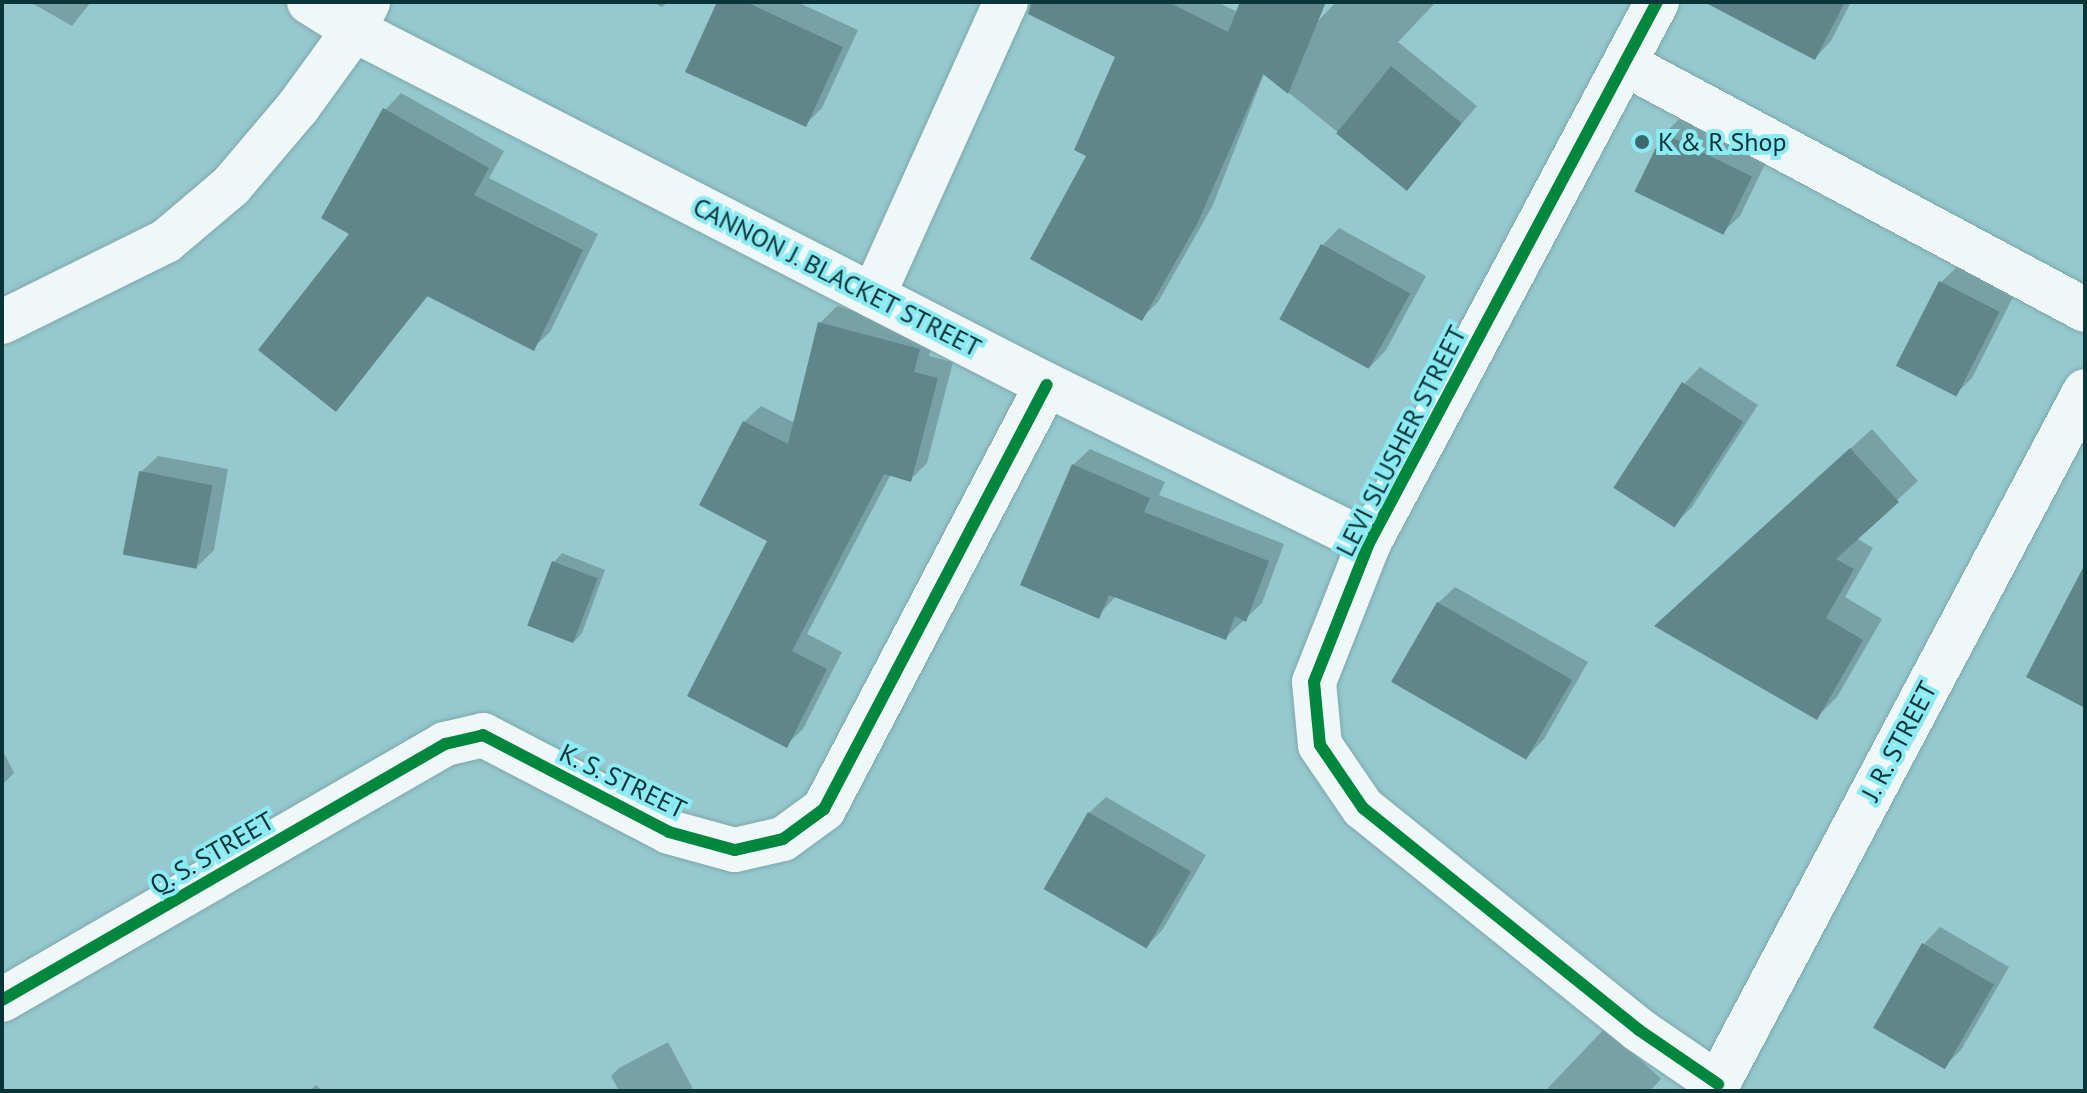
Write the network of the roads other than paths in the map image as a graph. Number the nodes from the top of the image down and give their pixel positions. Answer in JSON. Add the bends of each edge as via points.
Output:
{"nodes":[{"id":1,"x":309,"y":2,"type":"edge"},
{"id":2,"x":1006,"y":2,"type":"edge"},
{"id":3,"x":1657,"y":2,"type":"edge"},
{"id":4,"x":361,"y":16,"type":"edge"},
{"id":5,"x":1627,"y":65,"type":"junction"},
{"id":6,"x":873,"y":296,"type":"junction"},
{"id":7,"x":2085,"y":310,"type":"edge"},
{"id":8,"x":2,"y":322,"type":"edge"},
{"id":9,"x":1047,"y":385,"type":"junction"},
{"id":10,"x":2085,"y":391,"type":"edge"},
{"id":11,"x":1369,"y":543,"type":"junction"},
{"id":12,"x":445,"y":744,"type":"joint"},
{"id":13,"x":2,"y":1000,"type":"edge"},
{"id":14,"x":1716,"y":1087,"type":"edge"}],
"edges":[{"from":1,"to":4,"type":"street","name":"CANNON J. BLACKET STREET"},
{"from":2,"to":6,"type":"street"},
{"from":3,"to":5,"type":"street","name":"LEVI SLUSHER STREET"},
{"from":4,"to":6,"type":"street","name":"CANNON J. BLACKET STREET"},
{"from":4,"to":8,"type":"street","via":[[231,186],[166,241]]},
{"from":5,"to":7,"type":"street"},
{"from":5,"to":11,"type":"street","name":"LEVI SLUSHER STREET"},
{"from":6,"to":9,"type":"street","name":"CANNON J. BLACKET STREET"},
{"from":9,"to":11,"type":"street","name":"CANNON J. BLACKET STREET"},
{"from":9,"to":12,"type":"street","name":"K. S. STREET","via":[[824,809],[783,839],[735,850],[669,832],[483,735]]},
{"from":10,"to":14,"type":"street","name":"J. R. STREET"},
{"from":11,"to":14,"type":"street","name":"LEVI SLUSHER STREET","via":[[1314,682],[1320,745],[1363,808]]},
{"from":12,"to":13,"type":"street","name":"Q. S. STREET"}]}
